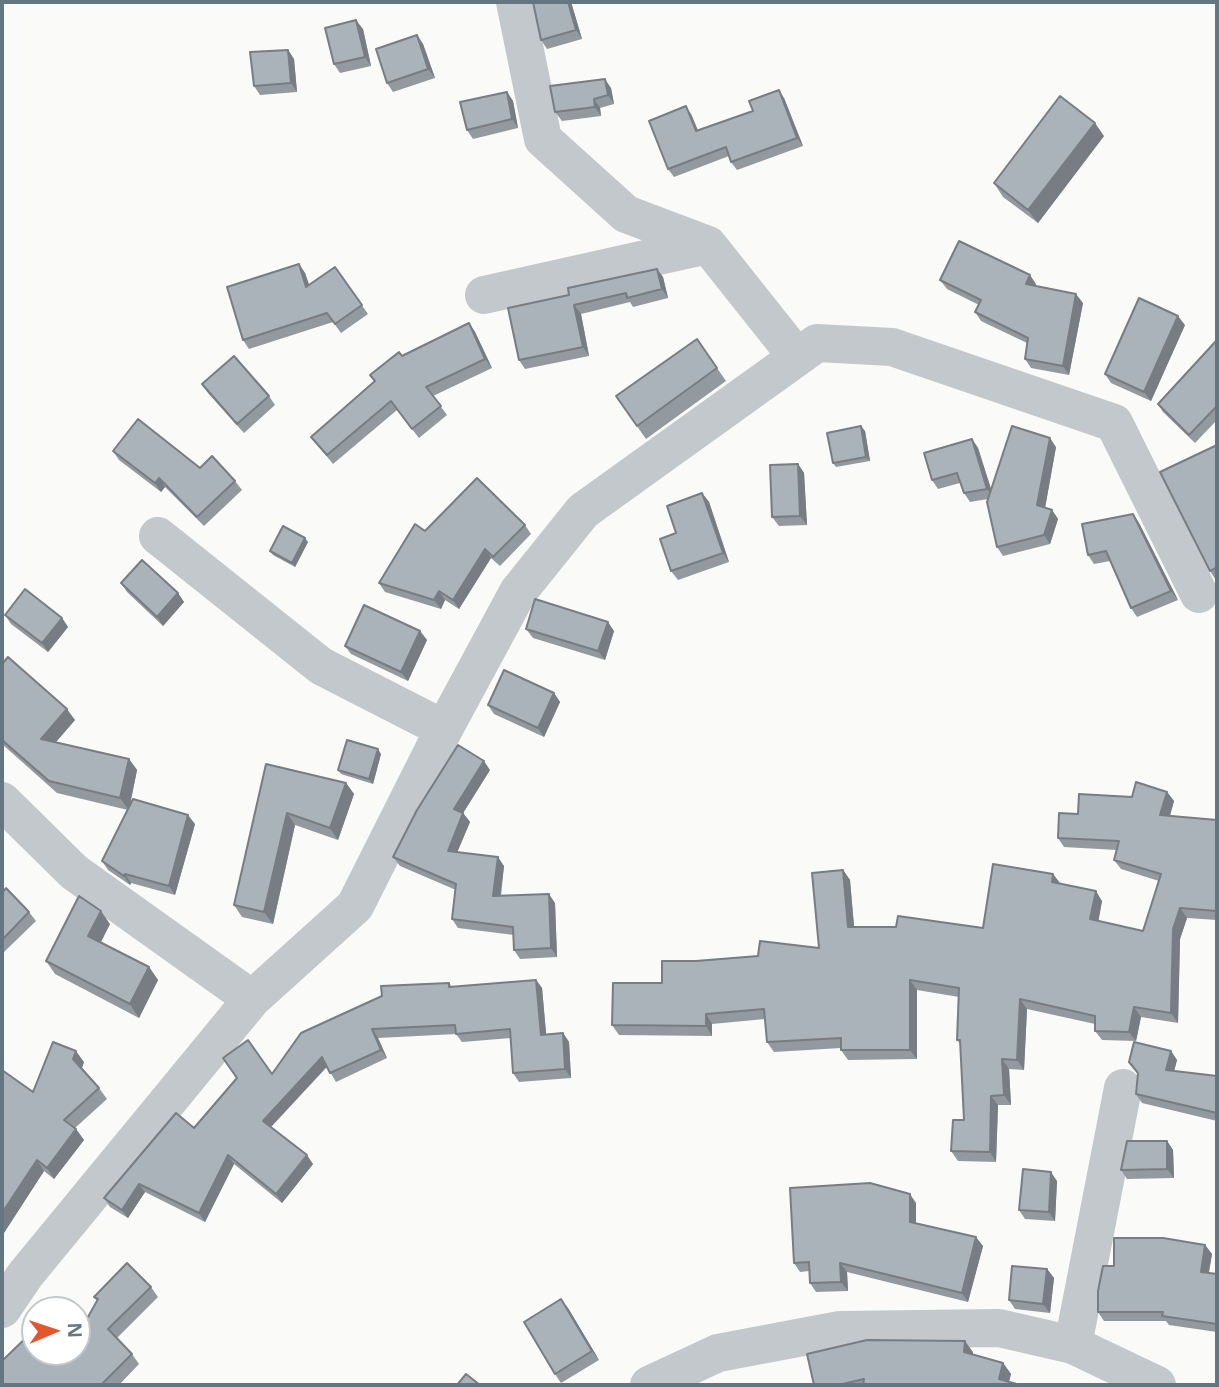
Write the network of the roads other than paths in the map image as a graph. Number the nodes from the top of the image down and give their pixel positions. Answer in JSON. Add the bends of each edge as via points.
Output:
{"nodes":[{"id":1,"x":515,"y":2,"type":"edge"},
{"id":2,"x":708,"y":245,"type":"junction"},
{"id":3,"x":484,"y":295,"type":"dead end"},
{"id":4,"x":797,"y":357,"type":"junction"},
{"id":5,"x":158,"y":536,"type":"dead end"},
{"id":6,"x":1199,"y":594,"type":"dead end"},
{"id":7,"x":444,"y":729,"type":"junction"},
{"id":8,"x":2,"y":801,"type":"edge"},
{"id":9,"x":252,"y":999,"type":"junction"},
{"id":10,"x":1123,"y":1088,"type":"dead end"},
{"id":11,"x":13,"y":1269,"type":"edge"},
{"id":12,"x":2,"y":1309,"type":"edge"},
{"id":13,"x":1073,"y":1345,"type":"junction"},
{"id":14,"x":649,"y":1385,"type":"edge"},
{"id":15,"x":1157,"y":1385,"type":"edge"}],
"edges":[{"from":1,"to":2,"type":"street","via":[[543,139],[626,214]]},
{"from":2,"to":3,"type":"street"},
{"from":2,"to":4,"type":"street"},
{"from":4,"to":6,"type":"street","via":[[817,343],[892,347],[1114,423]]},
{"from":4,"to":7,"type":"street","via":[[583,511],[518,592]]},
{"from":5,"to":7,"type":"street","via":[[321,666]]},
{"from":7,"to":9,"type":"street","via":[[355,906]]},
{"from":8,"to":9,"type":"street","via":[[74,872]]},
{"from":9,"to":11,"type":"street"},
{"from":10,"to":13,"type":"street"},
{"from":11,"to":12,"type":"street"},
{"from":13,"to":14,"type":"street","via":[[999,1328],[840,1330],[719,1353]]},
{"from":13,"to":15,"type":"street"}]}
